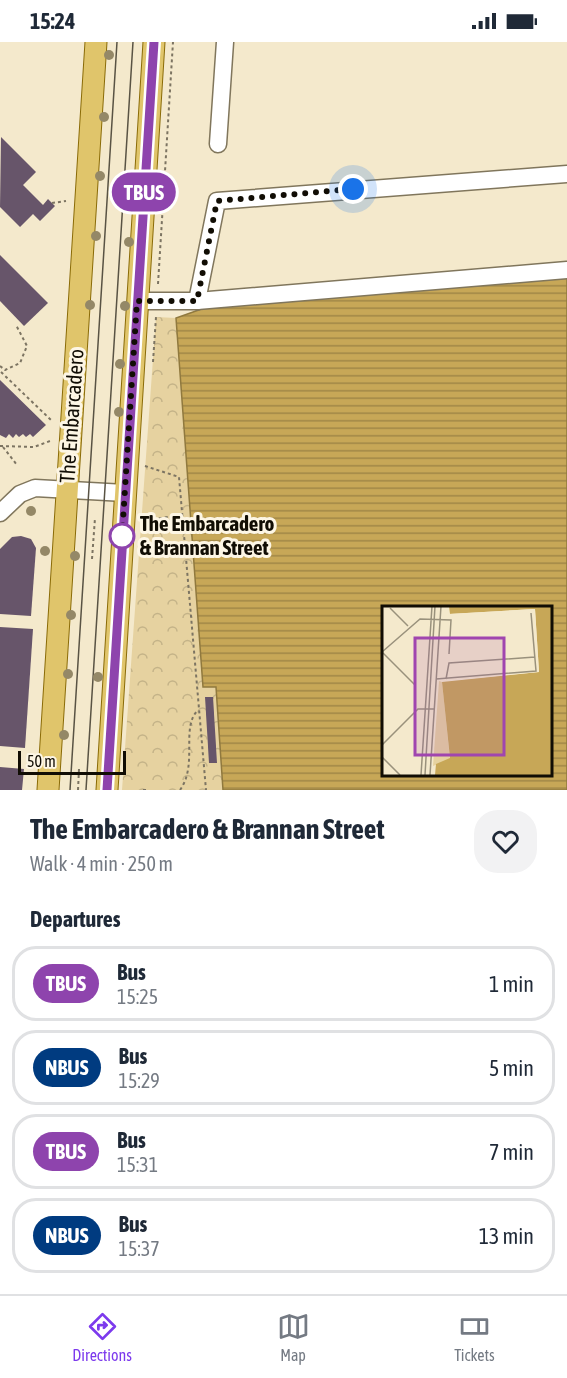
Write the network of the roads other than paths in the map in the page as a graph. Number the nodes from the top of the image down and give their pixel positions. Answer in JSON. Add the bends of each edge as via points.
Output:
{"nodes":[{"id":1,"x":96,"y":42,"type":"edge"},
{"id":2,"x":154,"y":42,"type":"edge"},
{"id":3,"x":225,"y":42,"type":"edge"},
{"id":4,"x":218,"y":144,"type":"dead end"},
{"id":5,"x":567,"y":174,"type":"edge"},
{"id":6,"x":567,"y":270,"type":"edge"},
{"id":7,"x":137,"y":301,"type":"junction"},
{"id":8,"x":197,"y":301,"type":"junction"},
{"id":9,"x":68,"y":489,"type":"junction"},
{"id":10,"x":126,"y":493,"type":"junction"},
{"id":11,"x":0,"y":513,"type":"edge"},
{"id":12,"x":48,"y":790,"type":"edge"},
{"id":13,"x":107,"y":790,"type":"edge"}],
"edges":[{"from":1,"to":9,"type":"main road","name":"The Embarcadero"},
{"from":2,"to":7,"type":"main road"},
{"from":3,"to":4,"type":"street"},
{"from":5,"to":8,"type":"street","via":[[217,201]]},
{"from":6,"to":8,"type":"street"},
{"from":7,"to":8,"type":"street"},
{"from":7,"to":10,"type":"main road"},
{"from":9,"to":10,"type":"street"},
{"from":9,"to":11,"type":"street","via":[[28,490]]},
{"from":9,"to":12,"type":"main road","name":"The Embarcadero"},
{"from":10,"to":13,"type":"main road"}]}
